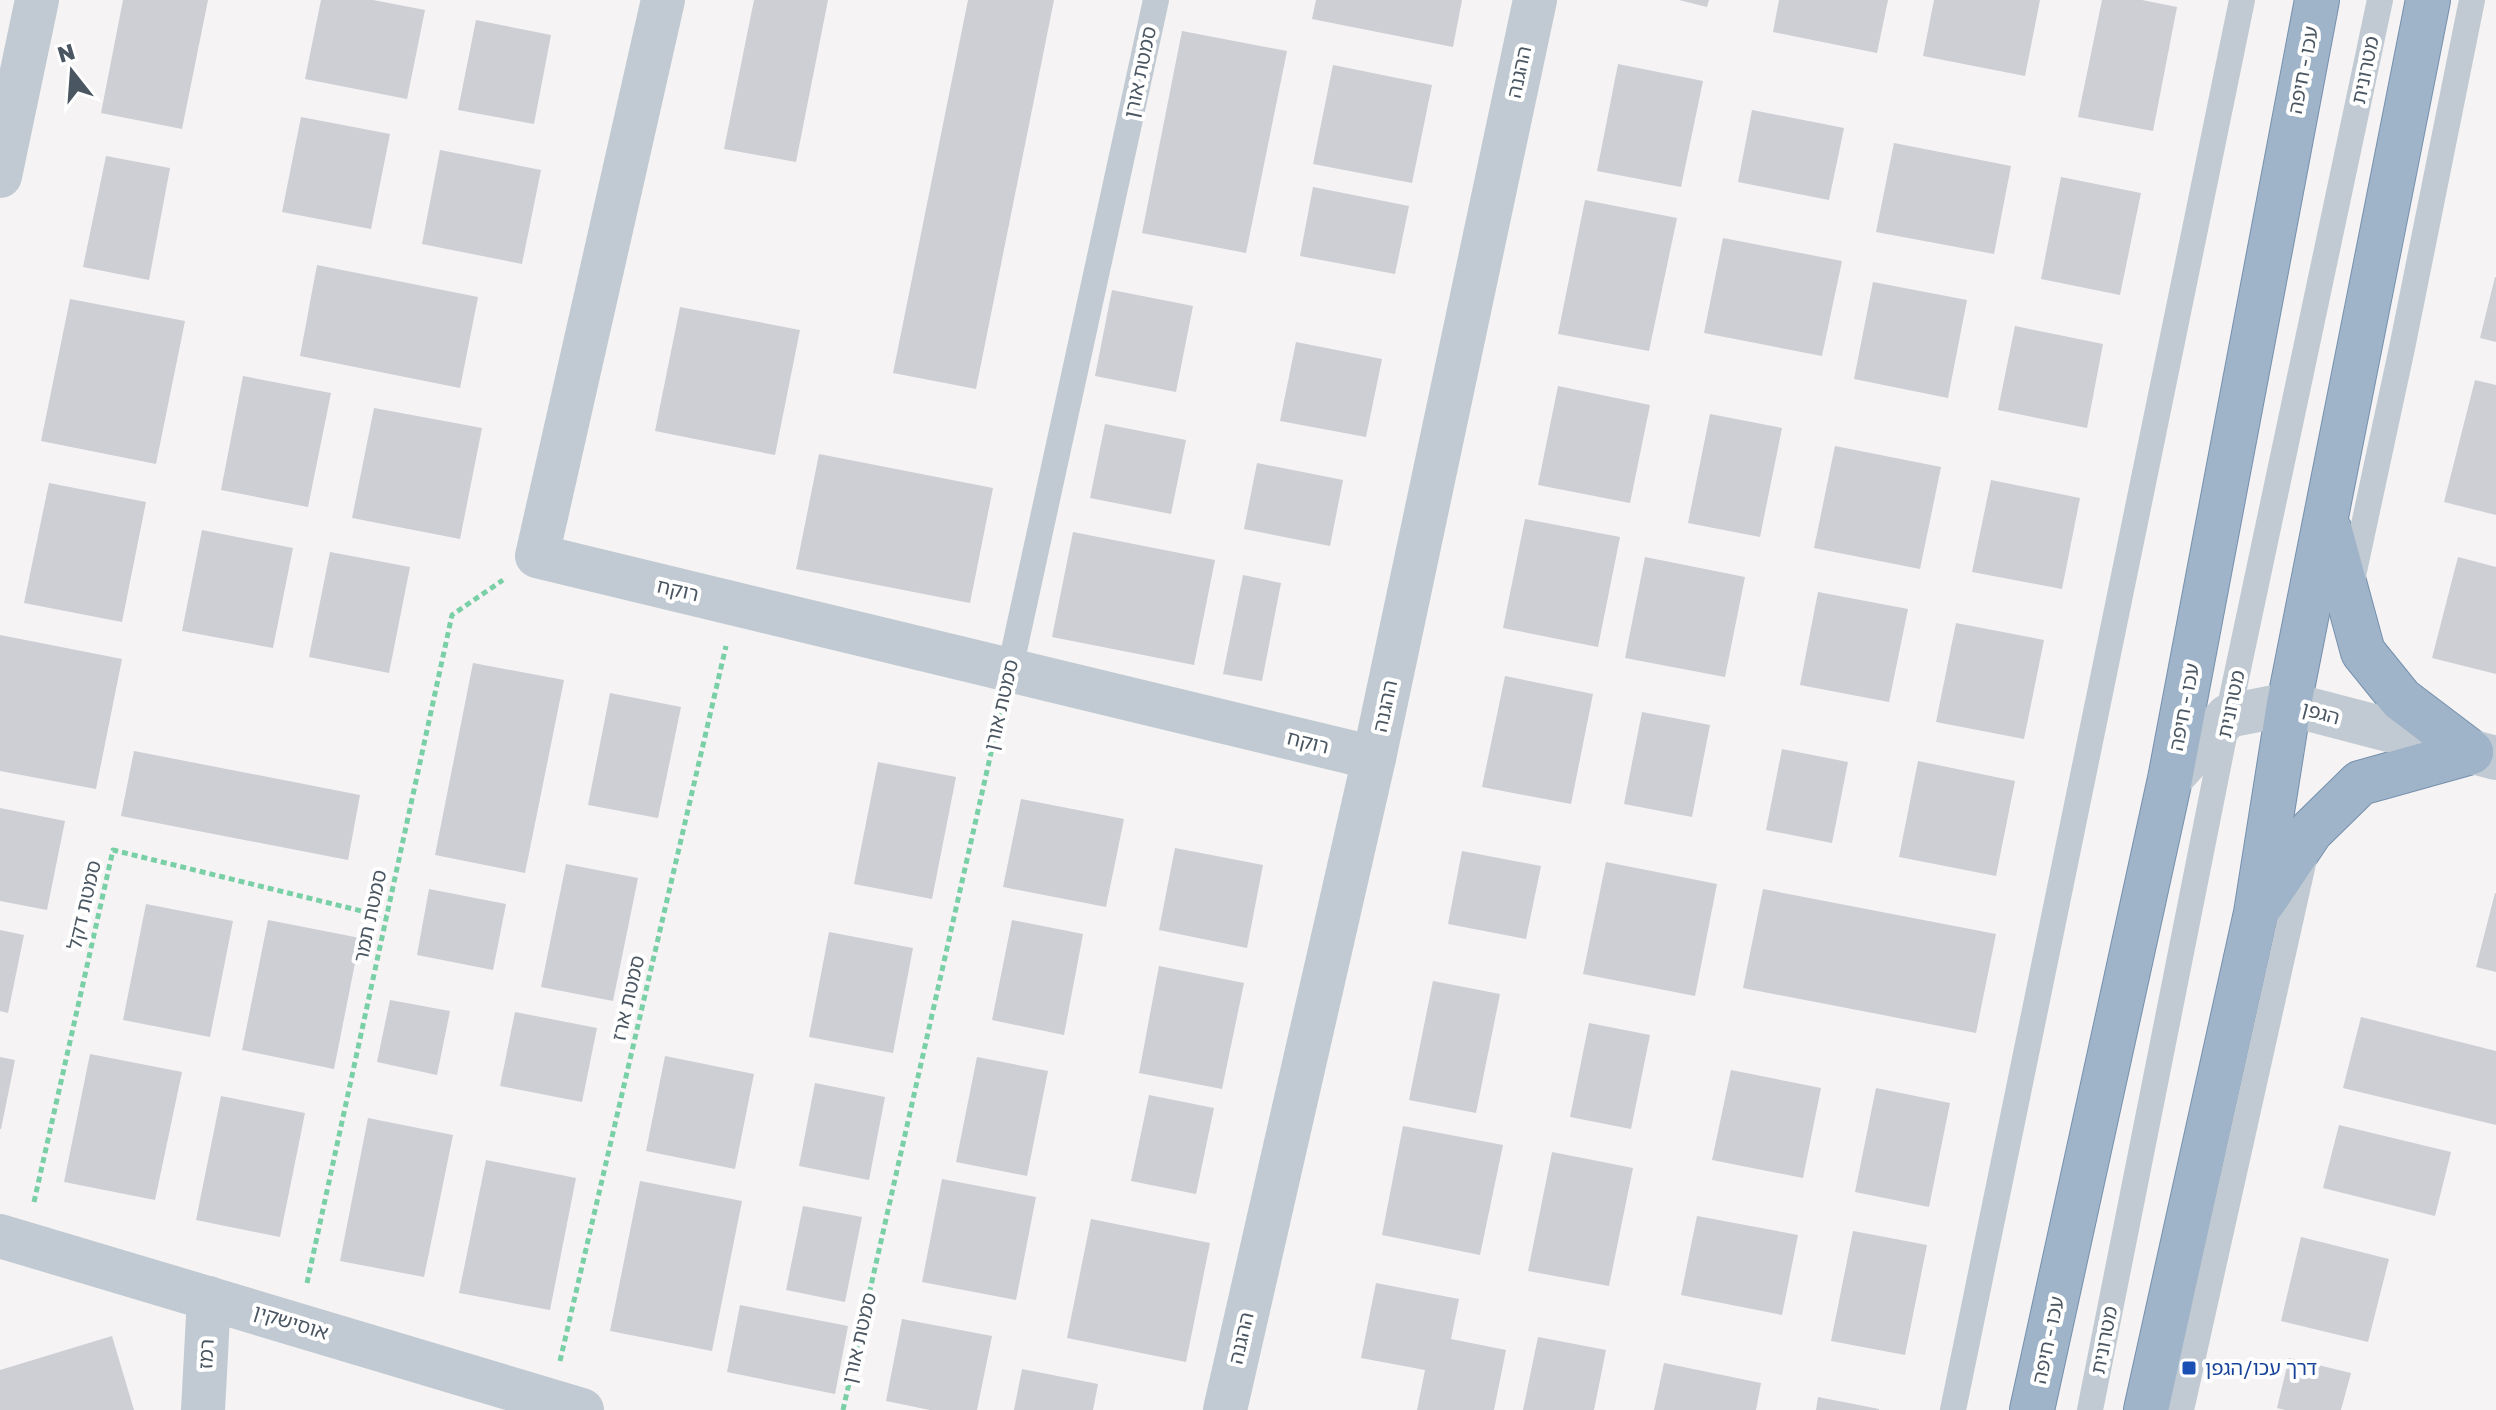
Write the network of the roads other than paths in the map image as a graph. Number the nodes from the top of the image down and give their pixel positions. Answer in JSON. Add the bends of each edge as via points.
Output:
{"nodes":[{"id":1,"x":37,"y":0,"type":"edge"},
{"id":2,"x":663,"y":0,"type":"edge"},
{"id":3,"x":1156,"y":0,"type":"edge"},
{"id":4,"x":1535,"y":0,"type":"edge"},
{"id":5,"x":2242,"y":0,"type":"edge"},
{"id":6,"x":2317,"y":0,"type":"edge"},
{"id":7,"x":2380,"y":0,"type":"edge"},
{"id":8,"x":2428,"y":0,"type":"edge"},
{"id":9,"x":2472,"y":0,"type":"edge"},
{"id":10,"x":0,"y":176,"type":"edge"},
{"id":11,"x":2402,"y":348,"type":"junction"},
{"id":12,"x":2356,"y":370,"type":"junction"},
{"id":13,"x":2327,"y":518,"type":"junction"},
{"id":14,"x":2348,"y":601,"type":"junction"},
{"id":15,"x":1010,"y":669,"type":"junction"},
{"id":16,"x":2289,"y":704,"type":"junction"},
{"id":17,"x":2228,"y":716,"type":"junction"},
{"id":18,"x":2483,"y":755,"type":"edge"},
{"id":19,"x":1374,"y":758,"type":"junction"},
{"id":20,"x":2170,"y":779,"type":"junction"},
{"id":21,"x":2311,"y":831,"type":"junction"},
{"id":22,"x":2256,"y":913,"type":"junction"},
{"id":23,"x":13,"y":1239,"type":"edge"},
{"id":24,"x":209,"y":1298,"type":"junction"},
{"id":25,"x":566,"y":1405,"type":"edge"},
{"id":26,"x":203,"y":1410,"type":"edge"},
{"id":27,"x":1225,"y":1410,"type":"edge"},
{"id":28,"x":1953,"y":1410,"type":"edge"},
{"id":29,"x":2032,"y":1410,"type":"edge"},
{"id":30,"x":2090,"y":1410,"type":"edge"},
{"id":31,"x":2146,"y":1410,"type":"edge"},
{"id":32,"x":2181,"y":1410,"type":"edge"}],
"edges":[{"from":1,"to":10,"type":"street"},
{"from":2,"to":15,"type":"street","name":"רוקח","via":[[537,556]]},
{"from":3,"to":15,"type":"lane","name":"סמטת אורן"},
{"from":4,"to":19,"type":"street","name":"ההגנה"},
{"from":5,"to":28,"type":"lane"},
{"from":6,"to":20,"type":"highway","name":"עכו - חיפה"},
{"from":7,"to":17,"type":"lane","name":"מטרונית"},
{"from":8,"to":12,"type":"highway"},
{"from":9,"to":11,"type":"lane"},
{"from":11,"to":12,"type":"lane"},
{"from":11,"to":14,"type":"lane"},
{"from":12,"to":13,"type":"highway"},
{"from":13,"to":14,"type":"highway"},
{"from":13,"to":16,"type":"highway"},
{"from":14,"to":18,"type":"highway","via":[[2363,652],[2401,699]]},
{"from":15,"to":19,"type":"street","name":"רוקח"},
{"from":16,"to":17,"type":"street","name":"הגפן"},
{"from":16,"to":18,"type":"street","name":"הגפן"},
{"from":16,"to":22,"type":"highway"},
{"from":17,"to":20,"type":"street"},
{"from":17,"to":30,"type":"lane","name":"מטרונית"},
{"from":18,"to":21,"type":"highway","via":[[2360,783]]},
{"from":19,"to":27,"type":"street","name":"ההגנה"},
{"from":20,"to":29,"type":"highway","name":"עכו - חיפה"},
{"from":21,"to":22,"type":"highway"},
{"from":21,"to":32,"type":"lane"},
{"from":22,"to":31,"type":"highway"},
{"from":23,"to":24,"type":"street","name":"אוסישקין"},
{"from":24,"to":25,"type":"street","name":"אוסישקין"},
{"from":24,"to":26,"type":"street","name":"רמז"}]}
